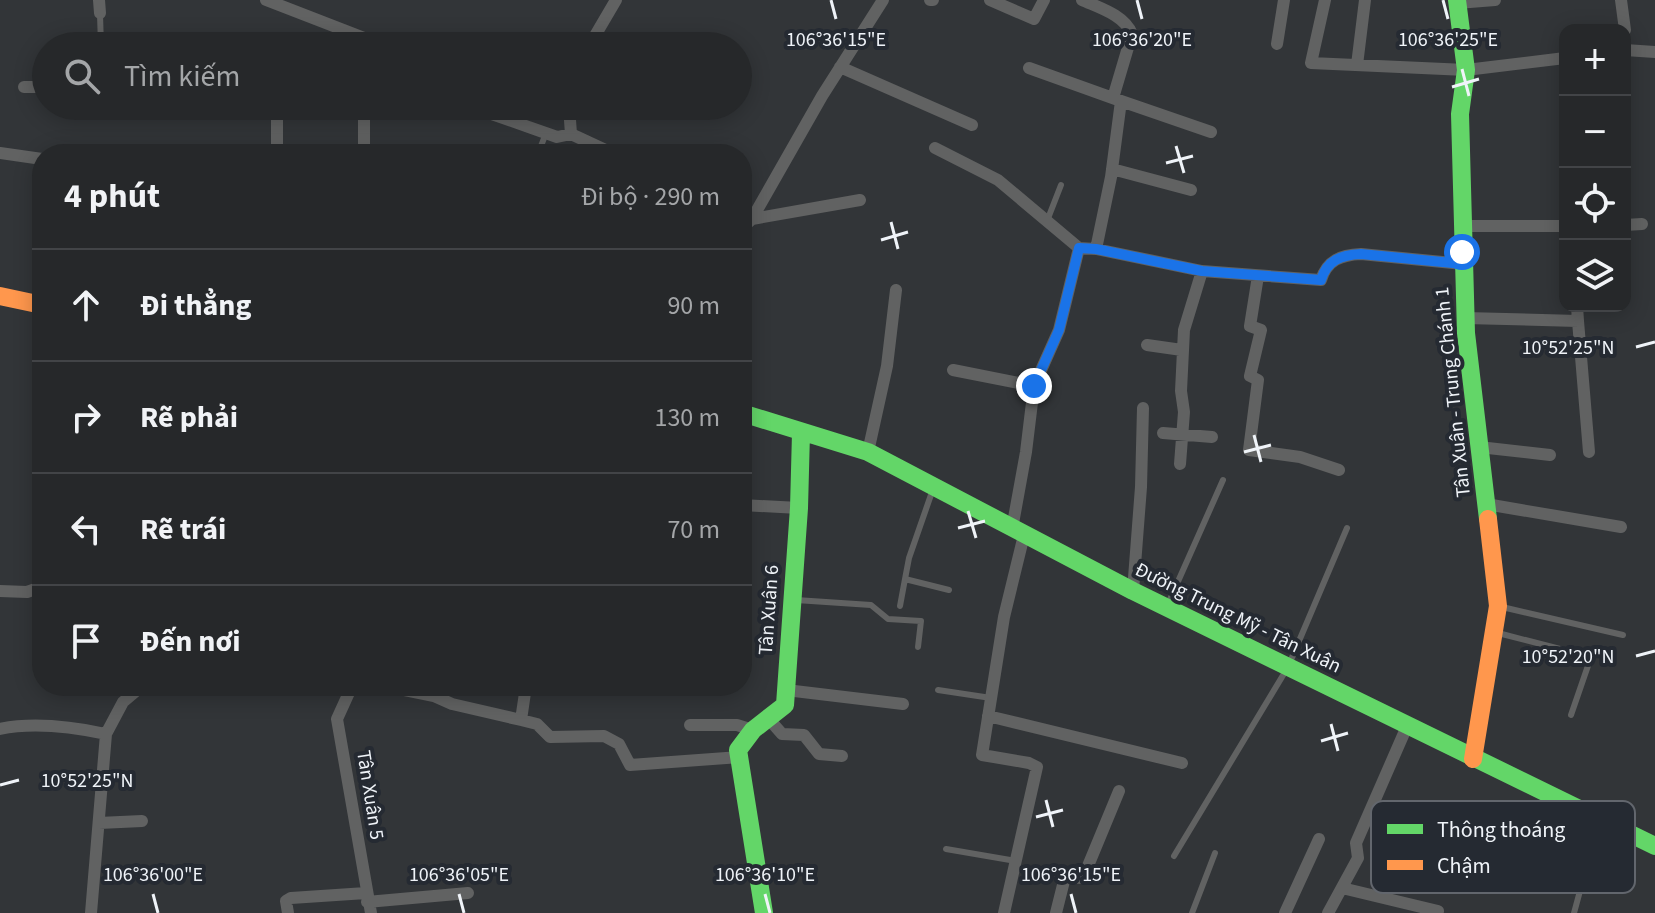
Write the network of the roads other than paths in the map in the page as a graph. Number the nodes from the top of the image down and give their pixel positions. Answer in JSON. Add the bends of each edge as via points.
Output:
{"nodes":[{"id":1,"x":266,"y":0,"type":"edge"},
{"id":2,"x":616,"y":0,"type":"edge"},
{"id":3,"x":883,"y":0,"type":"edge"},
{"id":4,"x":990,"y":0,"type":"edge"},
{"id":5,"x":1044,"y":0,"type":"edge"},
{"id":6,"x":1082,"y":0,"type":"edge"},
{"id":7,"x":1284,"y":0,"type":"edge"},
{"id":8,"x":1325,"y":0,"type":"edge"},
{"id":9,"x":1365,"y":0,"type":"edge"},
{"id":10,"x":1495,"y":0,"type":"edge"},
{"id":11,"x":1621,"y":0,"type":"edge"},
{"id":12,"x":1457,"y":2,"type":"edge"},
{"id":13,"x":100,"y":6,"type":"edge"},
{"id":14,"x":1624,"y":24,"type":"edge"},
{"id":15,"x":101,"y":32,"type":"edge"},
{"id":16,"x":349,"y":32,"type":"edge"},
{"id":17,"x":597,"y":32,"type":"edge"},
{"id":18,"x":1277,"y":44,"type":"dead end"},
{"id":19,"x":1631,"y":50,"type":"edge"},
{"id":20,"x":1655,"y":52,"type":"edge"},
{"id":21,"x":1559,"y":59,"type":"edge"},
{"id":22,"x":1357,"y":65,"type":"junction"},
{"id":23,"x":840,"y":67,"type":"junction"},
{"id":24,"x":1029,"y":68,"type":"dead end"},
{"id":25,"x":1466,"y":70,"type":"junction"},
{"id":26,"x":24,"y":87,"type":"dead end"},
{"id":27,"x":32,"y":87,"type":"edge"},
{"id":28,"x":1117,"y":99,"type":"junction"},
{"id":29,"x":277,"y":120,"type":"edge"},
{"id":30,"x":365,"y":120,"type":"edge"},
{"id":31,"x":509,"y":120,"type":"edge"},
{"id":32,"x":570,"y":120,"type":"edge"},
{"id":33,"x":972,"y":125,"type":"dead end"},
{"id":34,"x":1211,"y":132,"type":"dead end"},
{"id":35,"x":546,"y":133,"type":"junction"},
{"id":36,"x":571,"y":134,"type":"junction"},
{"id":37,"x":277,"y":144,"type":"edge"},
{"id":38,"x":364,"y":144,"type":"edge"},
{"id":39,"x":542,"y":144,"type":"edge"},
{"id":40,"x":592,"y":144,"type":"edge"},
{"id":41,"x":935,"y":148,"type":"dead end"},
{"id":42,"x":0,"y":153,"type":"edge"},
{"id":43,"x":32,"y":158,"type":"edge"},
{"id":44,"x":1112,"y":169,"type":"junction"},
{"id":45,"x":1061,"y":185,"type":"dead end"},
{"id":46,"x":1191,"y":190,"type":"dead end"},
{"id":47,"x":860,"y":200,"type":"dead end"},
{"id":48,"x":752,"y":212,"type":"edge"},
{"id":49,"x":1047,"y":221,"type":"junction"},
{"id":50,"x":752,"y":223,"type":"edge"},
{"id":51,"x":1642,"y":224,"type":"dead end"},
{"id":52,"x":1631,"y":225,"type":"edge"},
{"id":53,"x":1462,"y":226,"type":"junction"},
{"id":54,"x":1559,"y":226,"type":"edge"},
{"id":55,"x":1079,"y":248,"type":"junction"},
{"id":56,"x":1096,"y":249,"type":"junction"},
{"id":57,"x":1463,"y":264,"type":"junction"},
{"id":58,"x":1202,"y":271,"type":"junction"},
{"id":59,"x":1258,"y":276,"type":"junction"},
{"id":60,"x":896,"y":290,"type":"dead end"},
{"id":61,"x":0,"y":296,"type":"edge"},
{"id":62,"x":32,"y":303,"type":"edge"},
{"id":63,"x":1577,"y":312,"type":"edge"},
{"id":64,"x":1465,"y":318,"type":"junction"},
{"id":65,"x":1578,"y":321,"type":"junction"},
{"id":66,"x":1147,"y":345,"type":"dead end"},
{"id":67,"x":1182,"y":350,"type":"junction"},
{"id":68,"x":953,"y":370,"type":"dead end"},
{"id":69,"x":1034,"y":386,"type":"junction"},
{"id":70,"x":1143,"y":408,"type":"dead end"},
{"id":71,"x":752,"y":416,"type":"edge"},
{"id":72,"x":801,"y":433,"type":"junction"},
{"id":73,"x":1163,"y":433,"type":"dead end"},
{"id":74,"x":1183,"y":434,"type":"junction"},
{"id":75,"x":1212,"y":437,"type":"dead end"},
{"id":76,"x":1479,"y":447,"type":"junction"},
{"id":77,"x":868,"y":452,"type":"junction"},
{"id":78,"x":1589,"y":452,"type":"dead end"},
{"id":79,"x":1550,"y":455,"type":"dead end"},
{"id":80,"x":1180,"y":464,"type":"dead end"},
{"id":81,"x":1339,"y":470,"type":"dead end"},
{"id":82,"x":1223,"y":480,"type":"dead end"},
{"id":83,"x":934,"y":487,"type":"junction"},
{"id":84,"x":1486,"y":504,"type":"junction"},
{"id":85,"x":752,"y":506,"type":"edge"},
{"id":86,"x":799,"y":508,"type":"junction"},
{"id":87,"x":1621,"y":527,"type":"dead end"},
{"id":88,"x":1347,"y":528,"type":"dead end"},
{"id":89,"x":1018,"y":532,"type":"junction"},
{"id":90,"x":905,"y":579,"type":"junction"},
{"id":91,"x":32,"y":590,"type":"edge"},
{"id":92,"x":949,"y":590,"type":"dead end"},
{"id":93,"x":0,"y":591,"type":"edge"},
{"id":94,"x":1133,"y":591,"type":"junction"},
{"id":95,"x":792,"y":600,"type":"junction"},
{"id":96,"x":900,"y":606,"type":"dead end"},
{"id":97,"x":1498,"y":606,"type":"junction"},
{"id":98,"x":1167,"y":608,"type":"junction"},
{"id":99,"x":1494,"y":632,"type":"junction"},
{"id":100,"x":1623,"y":635,"type":"dead end"},
{"id":101,"x":918,"y":647,"type":"dead end"},
{"id":102,"x":1288,"y":667,"type":"junction"},
{"id":103,"x":786,"y":690,"type":"junction"},
{"id":104,"x":938,"y":690,"type":"dead end"},
{"id":105,"x":130,"y":696,"type":"edge"},
{"id":106,"x":347,"y":696,"type":"edge"},
{"id":107,"x":442,"y":696,"type":"edge"},
{"id":108,"x":525,"y":696,"type":"edge"},
{"id":109,"x":991,"y":698,"type":"junction"},
{"id":110,"x":903,"y":704,"type":"dead end"},
{"id":111,"x":1571,"y":715,"type":"dead end"},
{"id":112,"x":988,"y":716,"type":"junction"},
{"id":113,"x":521,"y":720,"type":"junction"},
{"id":114,"x":760,"y":724,"type":"junction"},
{"id":115,"x":1408,"y":724,"type":"junction"},
{"id":116,"x":690,"y":725,"type":"dead end"},
{"id":117,"x":0,"y":729,"type":"edge"},
{"id":118,"x":106,"y":734,"type":"junction"},
{"id":119,"x":842,"y":756,"type":"dead end"},
{"id":120,"x":740,"y":757,"type":"junction"},
{"id":121,"x":1473,"y":759,"type":"junction"},
{"id":122,"x":1182,"y":763,"type":"dead end"},
{"id":123,"x":1119,"y":791,"type":"dead end"},
{"id":124,"x":1374,"y":801,"type":"edge"},
{"id":125,"x":1558,"y":801,"type":"edge"},
{"id":126,"x":1371,"y":809,"type":"edge"},
{"id":127,"x":142,"y":821,"type":"dead end"},
{"id":128,"x":99,"y":823,"type":"junction"},
{"id":129,"x":1635,"y":837,"type":"edge"},
{"id":130,"x":1319,"y":839,"type":"dead end"},
{"id":131,"x":1655,"y":846,"type":"edge"},
{"id":132,"x":946,"y":849,"type":"dead end"},
{"id":133,"x":1215,"y":853,"type":"dead end"},
{"id":134,"x":1174,"y":856,"type":"dead end"},
{"id":135,"x":1016,"y":861,"type":"junction"},
{"id":136,"x":1342,"y":888,"type":"junction"},
{"id":137,"x":468,"y":893,"type":"dead end"},
{"id":138,"x":1579,"y":893,"type":"edge"},
{"id":139,"x":368,"y":903,"type":"edge"},
{"id":140,"x":1438,"y":911,"type":"edge"},
{"id":141,"x":91,"y":913,"type":"edge"},
{"id":142,"x":288,"y":913,"type":"edge"},
{"id":143,"x":764,"y":913,"type":"edge"},
{"id":144,"x":1004,"y":913,"type":"edge"},
{"id":145,"x":1056,"y":913,"type":"edge"},
{"id":146,"x":1192,"y":913,"type":"edge"},
{"id":147,"x":1285,"y":913,"type":"edge"},
{"id":148,"x":1328,"y":913,"type":"edge"},
{"id":149,"x":1574,"y":913,"type":"edge"}],
"edges":[{"from":1,"to":16,"type":"street"},
{"from":2,"to":17,"type":"street"},
{"from":3,"to":23,"type":"street"},
{"from":4,"to":5,"type":"street","via":[[1034,19]]},
{"from":6,"to":28,"type":"street","via":[[1119,18],[1132,34]]},
{"from":7,"to":18,"type":"street"},
{"from":8,"to":22,"type":"street","via":[[1311,63]]},
{"from":9,"to":22,"type":"street"},
{"from":10,"to":12,"type":"street"},
{"from":11,"to":14,"type":"street"},
{"from":12,"to":25,"type":"street","name":"Tân Xuân - Trung Chánh 1"},
{"from":13,"to":15,"type":"lane"},
{"from":19,"to":20,"type":"street"},
{"from":21,"to":25,"type":"street"},
{"from":22,"to":25,"type":"street"},
{"from":23,"to":33,"type":"street"},
{"from":23,"to":48,"type":"street"},
{"from":24,"to":28,"type":"street"},
{"from":25,"to":53,"type":"street","name":"Tân Xuân - Trung Chánh 1","via":[[1460,114]]},
{"from":26,"to":27,"type":"street"},
{"from":28,"to":34,"type":"street"},
{"from":28,"to":44,"type":"street"},
{"from":29,"to":37,"type":"street"},
{"from":30,"to":38,"type":"street"},
{"from":31,"to":35,"type":"street"},
{"from":32,"to":36,"type":"street"},
{"from":35,"to":36,"type":"street"},
{"from":35,"to":39,"type":"lane"},
{"from":36,"to":40,"type":"street"},
{"from":41,"to":49,"type":"street","via":[[998,180]]},
{"from":42,"to":43,"type":"street"},
{"from":44,"to":46,"type":"street"},
{"from":44,"to":56,"type":"street"},
{"from":45,"to":49,"type":"lane"},
{"from":47,"to":50,"type":"street"},
{"from":49,"to":55,"type":"street"},
{"from":51,"to":52,"type":"street"},
{"from":53,"to":54,"type":"street"},
{"from":53,"to":57,"type":"street","name":"Tân Xuân - Trung Chánh 1"},
{"from":55,"to":56,"type":"street"},
{"from":55,"to":69,"type":"street","via":[[1059,330]]},
{"from":56,"to":58,"type":"street"},
{"from":57,"to":59,"type":"street","via":[[1346,254],[1324,269],[1321,280]]},
{"from":57,"to":64,"type":"street","name":"Tân Xuân - Trung Chánh 1"},
{"from":58,"to":59,"type":"street"},
{"from":58,"to":67,"type":"street"},
{"from":59,"to":81,"type":"street","via":[[1250,326],[1261,330],[1250,376],[1258,380],[1249,450],[1300,457]]},
{"from":60,"to":77,"type":"street","via":[[887,366]]},
{"from":61,"to":62,"type":"street"},
{"from":63,"to":65,"type":"street"},
{"from":64,"to":65,"type":"street"},
{"from":64,"to":76,"type":"street","name":"Tân Xuân - Trung Chánh 1"},
{"from":65,"to":78,"type":"street"},
{"from":66,"to":67,"type":"street"},
{"from":67,"to":74,"type":"street"},
{"from":68,"to":69,"type":"street"},
{"from":69,"to":89,"type":"street"},
{"from":70,"to":94,"type":"street"},
{"from":71,"to":72,"type":"street","name":"Đường Trung Mỹ - Tân Xuân"},
{"from":72,"to":77,"type":"street","name":"Đường Trung Mỹ - Tân Xuân"},
{"from":72,"to":86,"type":"street","name":"Tân Xuân 6"},
{"from":73,"to":74,"type":"street"},
{"from":74,"to":75,"type":"street"},
{"from":74,"to":80,"type":"street"},
{"from":76,"to":79,"type":"street"},
{"from":76,"to":84,"type":"street","name":"Tân Xuân - Trung Chánh 1"},
{"from":77,"to":83,"type":"street","name":"Đường Trung Mỹ - Tân Xuân"},
{"from":82,"to":98,"type":"lane"},
{"from":83,"to":89,"type":"street","name":"Đường Trung Mỹ - Tân Xuân"},
{"from":83,"to":90,"type":"lane"},
{"from":84,"to":87,"type":"street"},
{"from":84,"to":97,"type":"street","name":"Tân Xuân - Trung Chánh 1"},
{"from":85,"to":86,"type":"street"},
{"from":86,"to":95,"type":"street","name":"Tân Xuân 6"},
{"from":88,"to":102,"type":"lane"},
{"from":89,"to":94,"type":"street","name":"Đường Trung Mỹ - Tân Xuân"},
{"from":89,"to":109,"type":"street"},
{"from":90,"to":92,"type":"lane"},
{"from":90,"to":96,"type":"lane"},
{"from":91,"to":93,"type":"street"},
{"from":94,"to":98,"type":"street","name":"Đường Trung Mỹ - Tân Xuân"},
{"from":95,"to":101,"type":"lane","via":[[871,605],[888,619],[921,621]]},
{"from":95,"to":103,"type":"street","name":"Tân Xuân 6"},
{"from":97,"to":99,"type":"street","name":"Tân Xuân - Trung Chánh 1"},
{"from":97,"to":100,"type":"lane"},
{"from":98,"to":102,"type":"street","name":"Đường Trung Mỹ - Tân Xuân"},
{"from":99,"to":111,"type":"lane","via":[[1591,657]]},
{"from":99,"to":121,"type":"street","name":"Tân Xuân - Trung Chánh 1"},
{"from":102,"to":115,"type":"street","name":"Đường Trung Mỹ - Tân Xuân"},
{"from":102,"to":134,"type":"lane"},
{"from":103,"to":110,"type":"street"},
{"from":103,"to":114,"type":"street","name":"Tân Xuân 6","via":[[785,705]]},
{"from":104,"to":109,"type":"lane"},
{"from":105,"to":118,"type":"street"},
{"from":106,"to":139,"type":"street","name":"Tân Xuân 5","via":[[337,719]]},
{"from":107,"to":113,"type":"street","via":[[452,704]]},
{"from":108,"to":113,"type":"street"},
{"from":109,"to":112,"type":"street"},
{"from":112,"to":122,"type":"street"},
{"from":112,"to":135,"type":"street","via":[[982,755],[1037,767]]},
{"from":113,"to":120,"type":"street","via":[[537,724],[550,737],[604,736],[619,744],[630,765]]},
{"from":114,"to":116,"type":"street"},
{"from":114,"to":119,"type":"street","via":[[782,734],[804,735],[819,754]]},
{"from":114,"to":120,"type":"street","name":"Tân Xuân 6","via":[[738,750]]},
{"from":115,"to":121,"type":"street","name":"Đường Trung Mỹ - Tân Xuân"},
{"from":115,"to":124,"type":"street"},
{"from":117,"to":118,"type":"street"},
{"from":118,"to":128,"type":"street"},
{"from":120,"to":143,"type":"street"},
{"from":121,"to":125,"type":"street","name":"Đường Trung Mỹ - Tân Xuân"},
{"from":123,"to":145,"type":"street","via":[[1083,878],[1065,877]]},
{"from":126,"to":136,"type":"street","via":[[1356,843],[1358,858]]},
{"from":127,"to":128,"type":"street"},
{"from":128,"to":141,"type":"street"},
{"from":129,"to":131,"type":"street","name":"Đường Trung Mỹ - Tân Xuân"},
{"from":130,"to":147,"type":"street"},
{"from":132,"to":135,"type":"lane"},
{"from":133,"to":146,"type":"lane"},
{"from":135,"to":144,"type":"street"},
{"from":136,"to":140,"type":"street"},
{"from":136,"to":148,"type":"street"},
{"from":137,"to":139,"type":"street"},
{"from":138,"to":149,"type":"lane"},
{"from":139,"to":142,"type":"street","via":[[291,898],[286,901]]}]}
